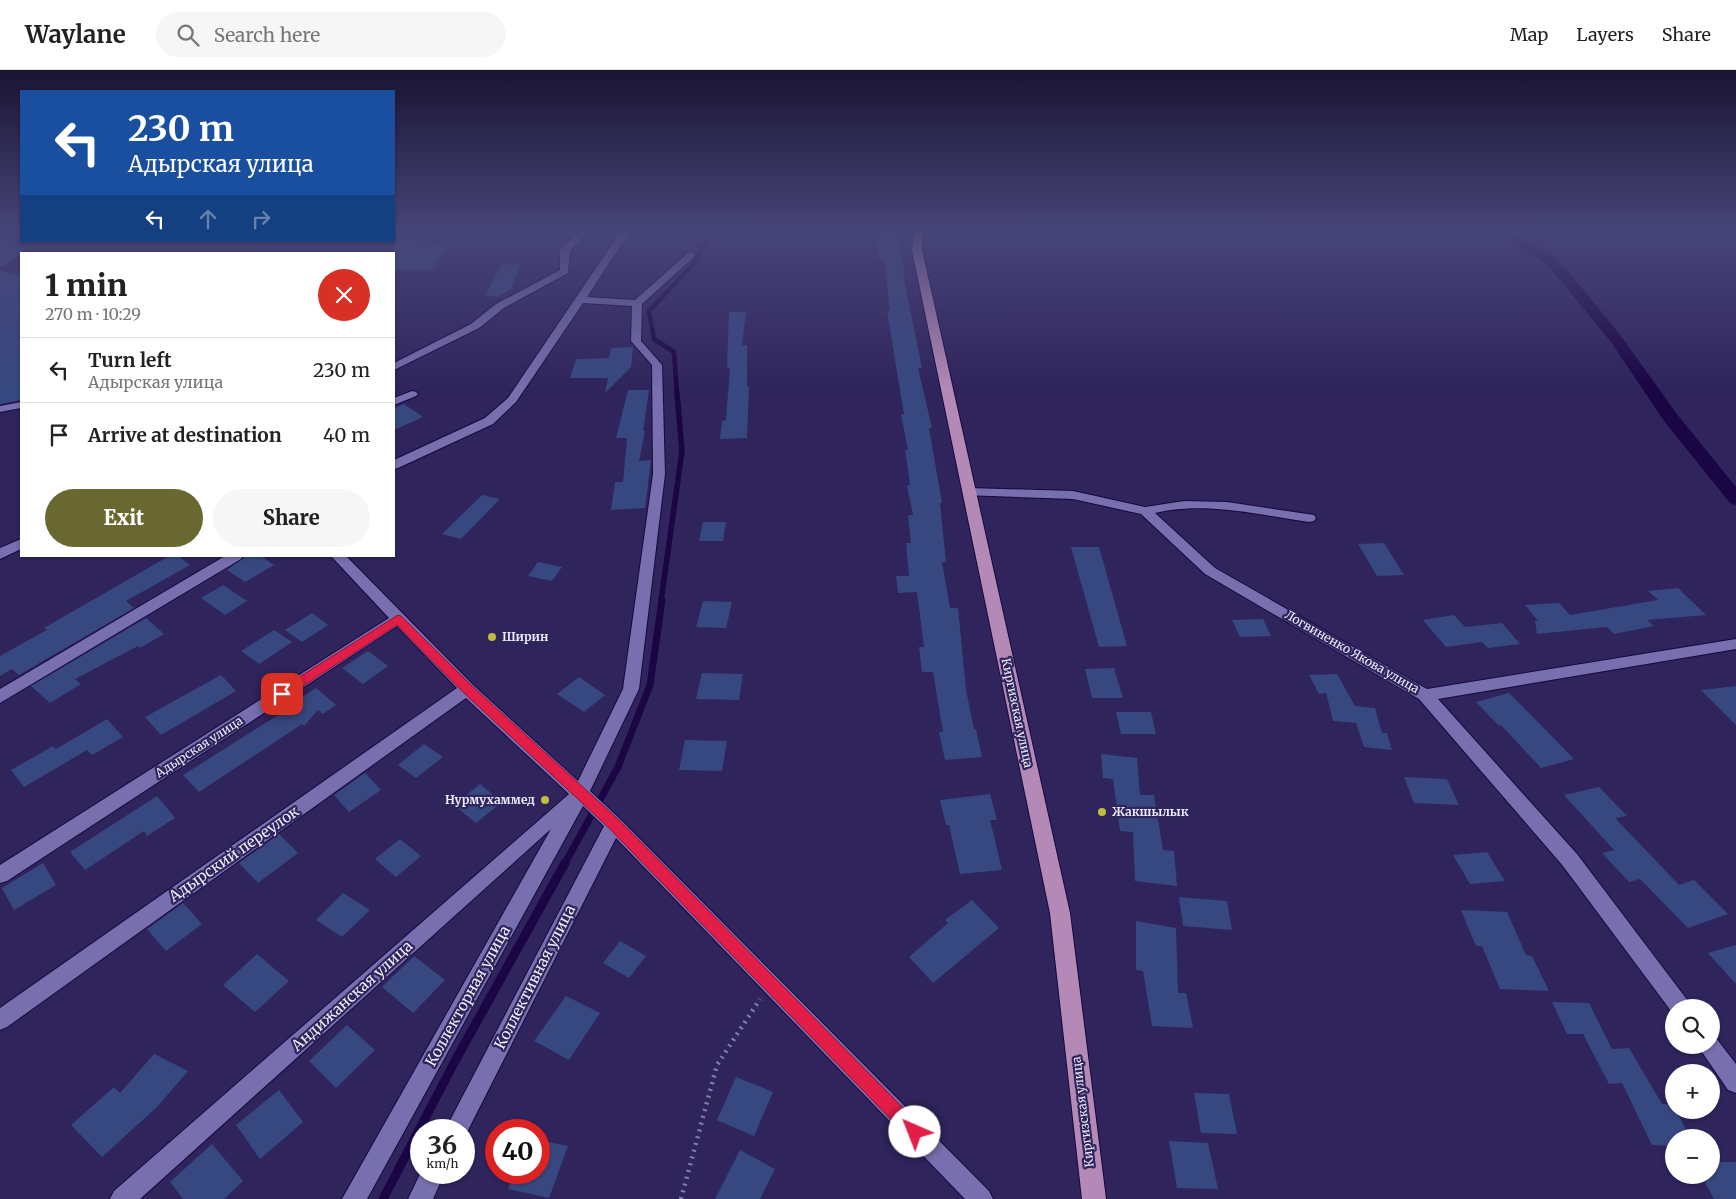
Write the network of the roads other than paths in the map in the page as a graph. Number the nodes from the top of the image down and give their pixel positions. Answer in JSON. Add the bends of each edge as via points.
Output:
{"nodes":[{"id":1,"x":543,"y":284,"type":"edge"},
{"id":2,"x":592,"y":284,"type":"edge"},
{"id":3,"x":659,"y":284,"type":"edge"},
{"id":4,"x":924,"y":284,"type":"edge"},
{"id":5,"x":581,"y":300,"type":"junction"},
{"id":6,"x":637,"y":303,"type":"junction"},
{"id":7,"x":395,"y":366,"type":"edge"},
{"id":8,"x":412,"y":394,"type":"dead end"},
{"id":9,"x":395,"y":402,"type":"edge"},
{"id":10,"x":20,"y":406,"type":"edge"},
{"id":11,"x":0,"y":410,"type":"edge"},
{"id":12,"x":395,"y":465,"type":"edge"},
{"id":13,"x":969,"y":492,"type":"junction"},
{"id":14,"x":1145,"y":511,"type":"junction"},
{"id":15,"x":1309,"y":518,"type":"dead end"},
{"id":16,"x":20,"y":544,"type":"edge"},
{"id":17,"x":0,"y":554,"type":"edge"},
{"id":18,"x":234,"y":557,"type":"edge"},
{"id":19,"x":339,"y":557,"type":"edge"},
{"id":20,"x":398,"y":619,"type":"junction"},
{"id":21,"x":1736,"y":644,"type":"edge"},
{"id":22,"x":467,"y":689,"type":"junction"},
{"id":23,"x":1426,"y":695,"type":"junction"},
{"id":24,"x":0,"y":697,"type":"edge"},
{"id":25,"x":581,"y":793,"type":"junction"},
{"id":26,"x":614,"y":824,"type":"junction"},
{"id":27,"x":0,"y":875,"type":"edge"},
{"id":28,"x":1674,"y":999,"type":"edge"},
{"id":29,"x":0,"y":1020,"type":"edge"},
{"id":30,"x":1716,"y":1054,"type":"edge"},
{"id":31,"x":1736,"y":1082,"type":"edge"},
{"id":32,"x":462,"y":1119,"type":"edge"},
{"id":33,"x":428,"y":1184,"type":"edge"},
{"id":34,"x":122,"y":1199,"type":"edge"},
{"id":35,"x":354,"y":1199,"type":"edge"},
{"id":36,"x":420,"y":1199,"type":"edge"},
{"id":37,"x":981,"y":1199,"type":"edge"},
{"id":38,"x":1094,"y":1199,"type":"edge"}],
"edges":[{"from":1,"to":7,"type":"street","via":[[500,306],[475,326]]},
{"from":2,"to":5,"type":"street"},
{"from":3,"to":6,"type":"street"},
{"from":4,"to":13,"type":"main road","name":"Киргизская улица"},
{"from":5,"to":6,"type":"street"},
{"from":5,"to":12,"type":"street","via":[[512,400],[489,421]]},
{"from":6,"to":25,"type":"street","name":"Коллекторная улица","via":[[636,341],[657,366],[659,474],[631,689]]},
{"from":8,"to":9,"type":"street"},
{"from":10,"to":11,"type":"street"},
{"from":13,"to":14,"type":"street","via":[[1073,495]]},
{"from":13,"to":38,"type":"main road","name":"Киргизская улица","via":[[1060,913]]},
{"from":14,"to":15,"type":"street","via":[[1156,507],[1212,505]]},
{"from":14,"to":23,"type":"street","name":"Логвиненко Якова улица","via":[[1210,571]]},
{"from":16,"to":17,"type":"street"},
{"from":18,"to":24,"type":"street"},
{"from":19,"to":20,"type":"street"},
{"from":20,"to":22,"type":"street"},
{"from":20,"to":27,"type":"street","name":"Адырская улица"},
{"from":21,"to":23,"type":"street"},
{"from":22,"to":25,"type":"street"},
{"from":22,"to":29,"type":"street","name":"Адырский переулок"},
{"from":23,"to":28,"type":"street","name":"Логвиненко Якова улица","via":[[1570,860]]},
{"from":25,"to":26,"type":"street"},
{"from":25,"to":34,"type":"street","name":"Андижанская улица"},
{"from":25,"to":35,"type":"street","name":"Коллекторная улица"},
{"from":26,"to":32,"type":"street","name":"Коллективная улица"},
{"from":26,"to":37,"type":"street"},
{"from":30,"to":31,"type":"street"},
{"from":33,"to":36,"type":"street"}]}
